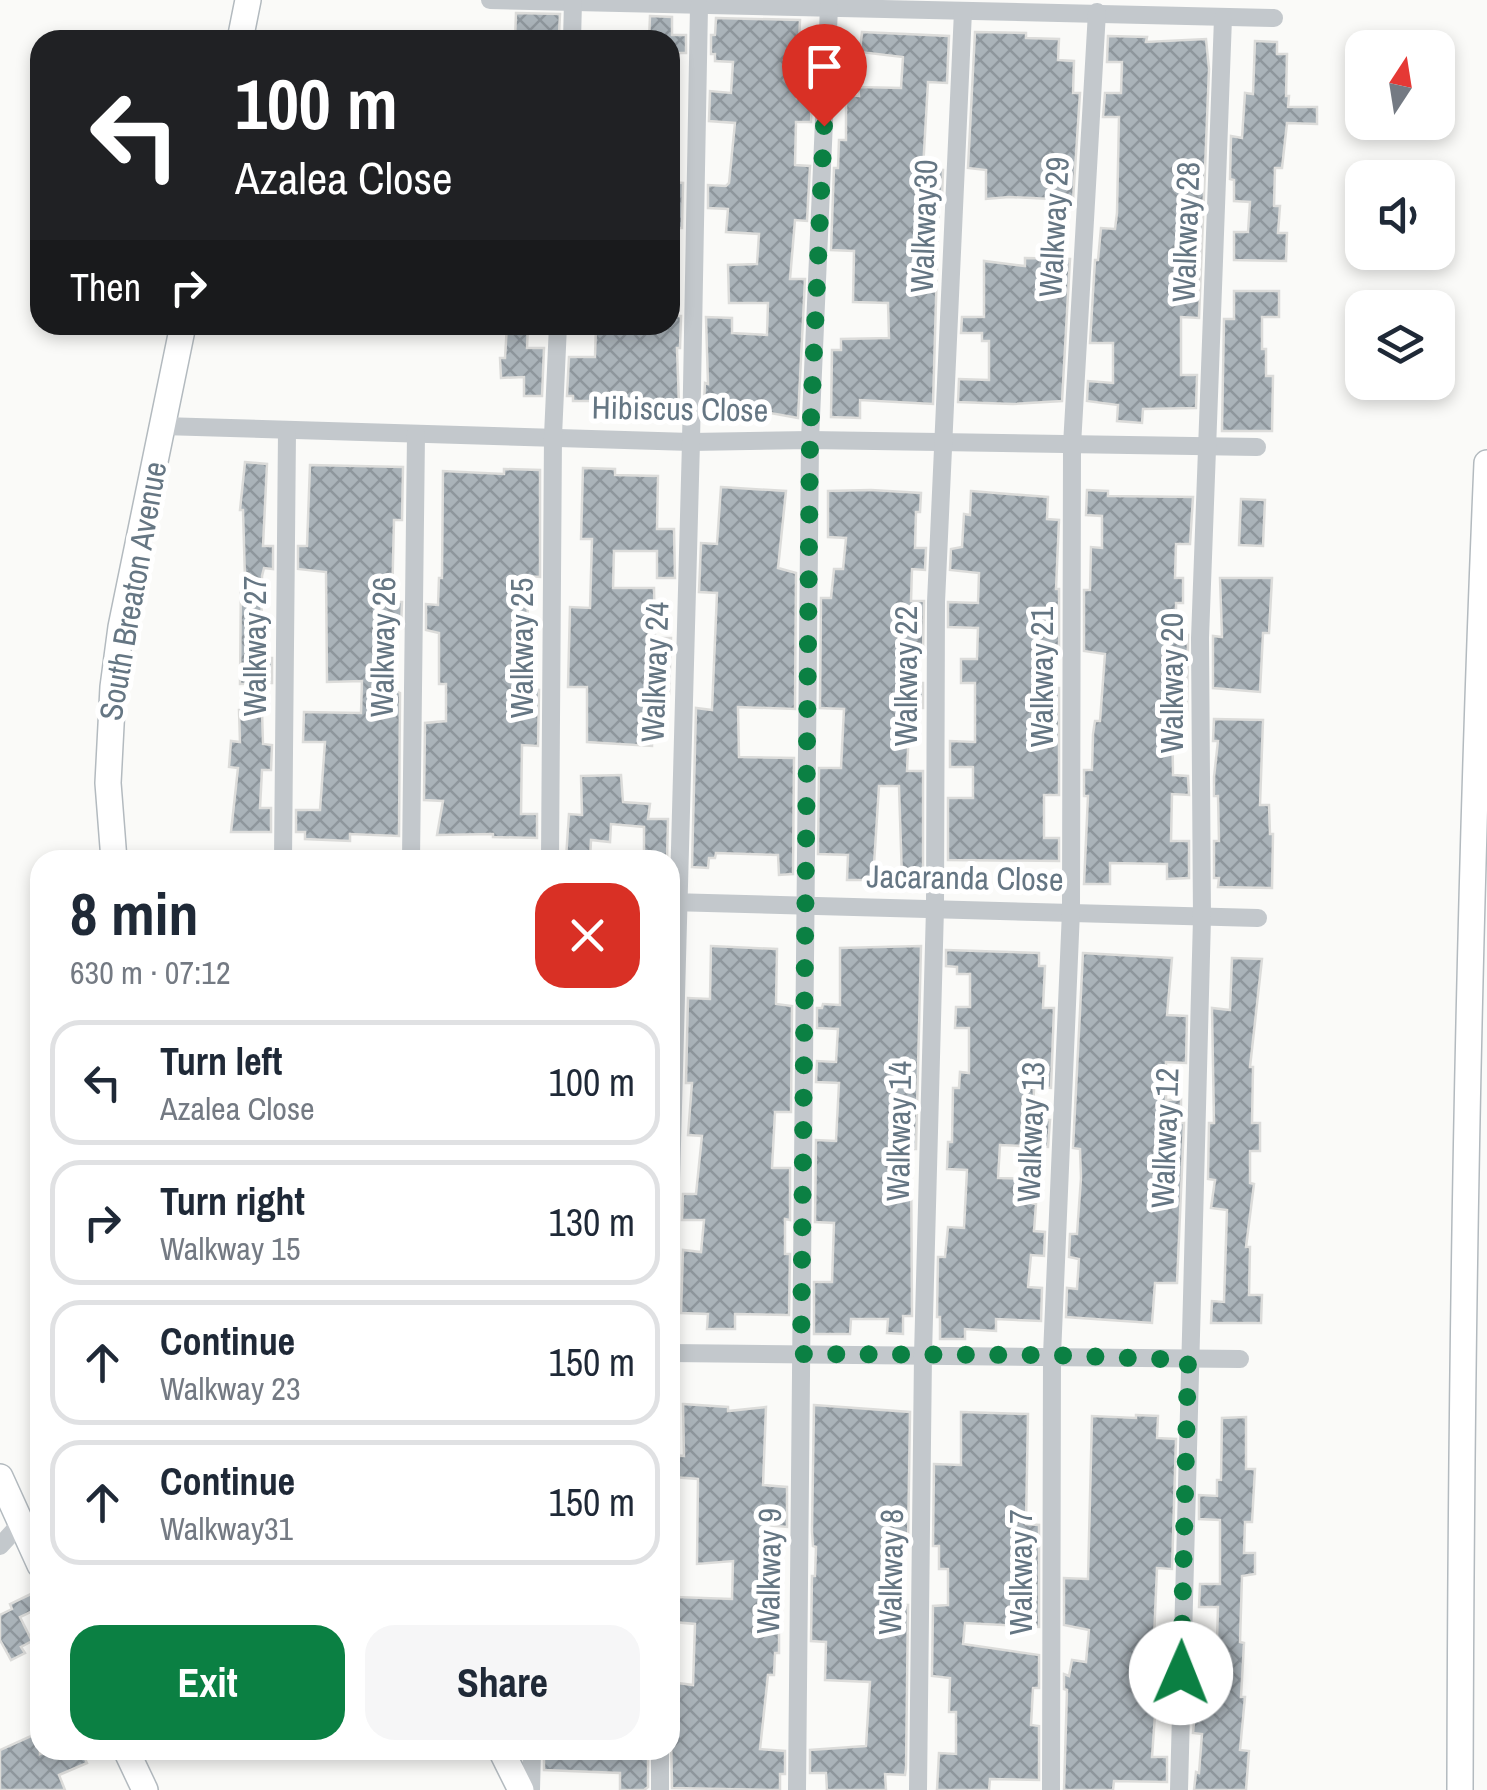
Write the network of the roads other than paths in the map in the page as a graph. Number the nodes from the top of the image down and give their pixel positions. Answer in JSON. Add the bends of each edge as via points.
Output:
{"nodes":[{"id":1,"x":248,"y":0,"type":"edge"},
{"id":2,"x":490,"y":0,"type":"edge"},
{"id":3,"x":574,"y":2,"type":"edge"},
{"id":4,"x":699,"y":6,"type":"junction"},
{"id":5,"x":829,"y":7,"type":"junction"},
{"id":6,"x":964,"y":11,"type":"junction"},
{"id":7,"x":1096,"y":12,"type":"junction"},
{"id":8,"x":1223,"y":18,"type":"junction"},
{"id":9,"x":1274,"y":18,"type":"dead end"},
{"id":10,"x":242,"y":30,"type":"edge"},
{"id":11,"x":573,"y":30,"type":"edge"},
{"id":12,"x":180,"y":335,"type":"edge"},
{"id":13,"x":558,"y":335,"type":"edge"},
{"id":14,"x":162,"y":426,"type":"junction"},
{"id":15,"x":286,"y":432,"type":"junction"},
{"id":16,"x":416,"y":434,"type":"junction"},
{"id":17,"x":553,"y":436,"type":"junction"},
{"id":18,"x":810,"y":440,"type":"junction"},
{"id":19,"x":691,"y":442,"type":"junction"},
{"id":20,"x":945,"y":444,"type":"junction"},
{"id":21,"x":1072,"y":445,"type":"junction"},
{"id":22,"x":1209,"y":448,"type":"junction"},
{"id":23,"x":1257,"y":448,"type":"dead end"},
{"id":24,"x":1487,"y":463,"type":"edge"},
{"id":25,"x":113,"y":850,"type":"edge"},
{"id":26,"x":283,"y":850,"type":"edge"},
{"id":27,"x":411,"y":850,"type":"edge"},
{"id":28,"x":550,"y":850,"type":"edge"},
{"id":29,"x":676,"y":850,"type":"edge"},
{"id":30,"x":680,"y":902,"type":"edge"},
{"id":31,"x":804,"y":904,"type":"junction"},
{"id":32,"x":935,"y":908,"type":"junction"},
{"id":33,"x":1070,"y":910,"type":"junction"},
{"id":34,"x":1202,"y":918,"type":"junction"},
{"id":35,"x":1258,"y":918,"type":"dead end"},
{"id":36,"x":680,"y":1353,"type":"edge"},
{"id":37,"x":801,"y":1354,"type":"junction"},
{"id":38,"x":1052,"y":1355,"type":"junction"},
{"id":39,"x":924,"y":1356,"type":"junction"},
{"id":40,"x":1240,"y":1359,"type":"dead end"},
{"id":41,"x":1188,"y":1360,"type":"junction"},
{"id":42,"x":0,"y":1478,"type":"edge"},
{"id":43,"x":22,"y":1522,"type":"junction"},
{"id":44,"x":30,"y":1541,"type":"edge"},
{"id":45,"x":0,"y":1546,"type":"edge"},
{"id":46,"x":131,"y":1760,"type":"edge"},
{"id":47,"x":506,"y":1760,"type":"edge"},
{"id":48,"x":532,"y":1760,"type":"edge"},
{"id":49,"x":660,"y":1760,"type":"edge"},
{"id":50,"x":145,"y":1790,"type":"edge"},
{"id":51,"x":521,"y":1790,"type":"edge"},
{"id":52,"x":531,"y":1790,"type":"edge"},
{"id":53,"x":660,"y":1790,"type":"edge"},
{"id":54,"x":797,"y":1790,"type":"edge"},
{"id":55,"x":918,"y":1790,"type":"edge"},
{"id":56,"x":1051,"y":1790,"type":"edge"},
{"id":57,"x":1179,"y":1790,"type":"edge"},
{"id":58,"x":1460,"y":1790,"type":"edge"}],
"edges":[{"from":1,"to":10,"type":"main road"},
{"from":2,"to":3,"type":"street"},
{"from":3,"to":4,"type":"street"},
{"from":3,"to":11,"type":"street"},
{"from":4,"to":5,"type":"street"},
{"from":4,"to":19,"type":"street","name":"Walkway 24"},
{"from":5,"to":6,"type":"street"},
{"from":5,"to":18,"type":"street","name":"Walkway 9"},
{"from":6,"to":7,"type":"street"},
{"from":6,"to":20,"type":"street","name":"Walkway30"},
{"from":7,"to":8,"type":"street"},
{"from":7,"to":21,"type":"street","name":"Walkway 29"},
{"from":8,"to":9,"type":"street"},
{"from":8,"to":22,"type":"street","name":"Walkway 28"},
{"from":12,"to":14,"type":"main road","name":"South Breaton Avenue"},
{"from":13,"to":17,"type":"street","name":"Walkway 25"},
{"from":14,"to":15,"type":"street","name":"Hibiscus Close"},
{"from":14,"to":25,"type":"main road","name":"South Breaton Avenue","via":[[113,687],[108,783]]},
{"from":15,"to":16,"type":"street","name":"Hibiscus Close"},
{"from":15,"to":26,"type":"street","name":"Walkway 27"},
{"from":16,"to":17,"type":"street","name":"Hibiscus Close"},
{"from":16,"to":27,"type":"street","name":"Walkway 26"},
{"from":17,"to":19,"type":"street","name":"Hibiscus Close"},
{"from":17,"to":28,"type":"street","name":"Walkway 25"},
{"from":18,"to":19,"type":"street","name":"Hibiscus Close"},
{"from":18,"to":20,"type":"street","name":"Hibiscus Close"},
{"from":18,"to":31,"type":"street","name":"Walkway 9"},
{"from":19,"to":29,"type":"street","name":"Walkway 24"},
{"from":20,"to":21,"type":"street","name":"Hibiscus Close"},
{"from":20,"to":32,"type":"street","name":"Walkway 22","via":[[936,602]]},
{"from":21,"to":22,"type":"street","name":"Hibiscus Close"},
{"from":21,"to":33,"type":"street","name":"Walkway 21"},
{"from":22,"to":23,"type":"street","name":"Hibiscus Close"},
{"from":22,"to":34,"type":"street","name":"Walkway 20","via":[[1200,638]]},
{"from":24,"to":58,"type":"main road","via":[[1461,1340]]},
{"from":30,"to":31,"type":"street","name":"Jacaranda Close"},
{"from":31,"to":32,"type":"street","name":"Jacaranda Close"},
{"from":31,"to":37,"type":"street","name":"Walkway 9"},
{"from":32,"to":33,"type":"street","name":"Jacaranda Close"},
{"from":32,"to":39,"type":"street","name":"Walkway 14"},
{"from":33,"to":34,"type":"street","name":"Jacaranda Close"},
{"from":33,"to":38,"type":"street","name":"Walkway 13"},
{"from":34,"to":35,"type":"street","name":"Jacaranda Close"},
{"from":34,"to":41,"type":"street","name":"Walkway 12"},
{"from":36,"to":37,"type":"street"},
{"from":37,"to":39,"type":"street"},
{"from":37,"to":54,"type":"street","name":"Walkway 9"},
{"from":38,"to":39,"type":"street"},
{"from":38,"to":41,"type":"street"},
{"from":38,"to":56,"type":"street","name":"Walkway 7"},
{"from":39,"to":55,"type":"street","name":"Walkway 8"},
{"from":40,"to":41,"type":"street"},
{"from":41,"to":57,"type":"street","name":"Walkway 12"},
{"from":42,"to":43,"type":"main road"},
{"from":43,"to":44,"type":"main road"},
{"from":43,"to":45,"type":"street"},
{"from":46,"to":50,"type":"main road"},
{"from":47,"to":51,"type":"main road"},
{"from":48,"to":52,"type":"street"},
{"from":49,"to":53,"type":"street"}]}
